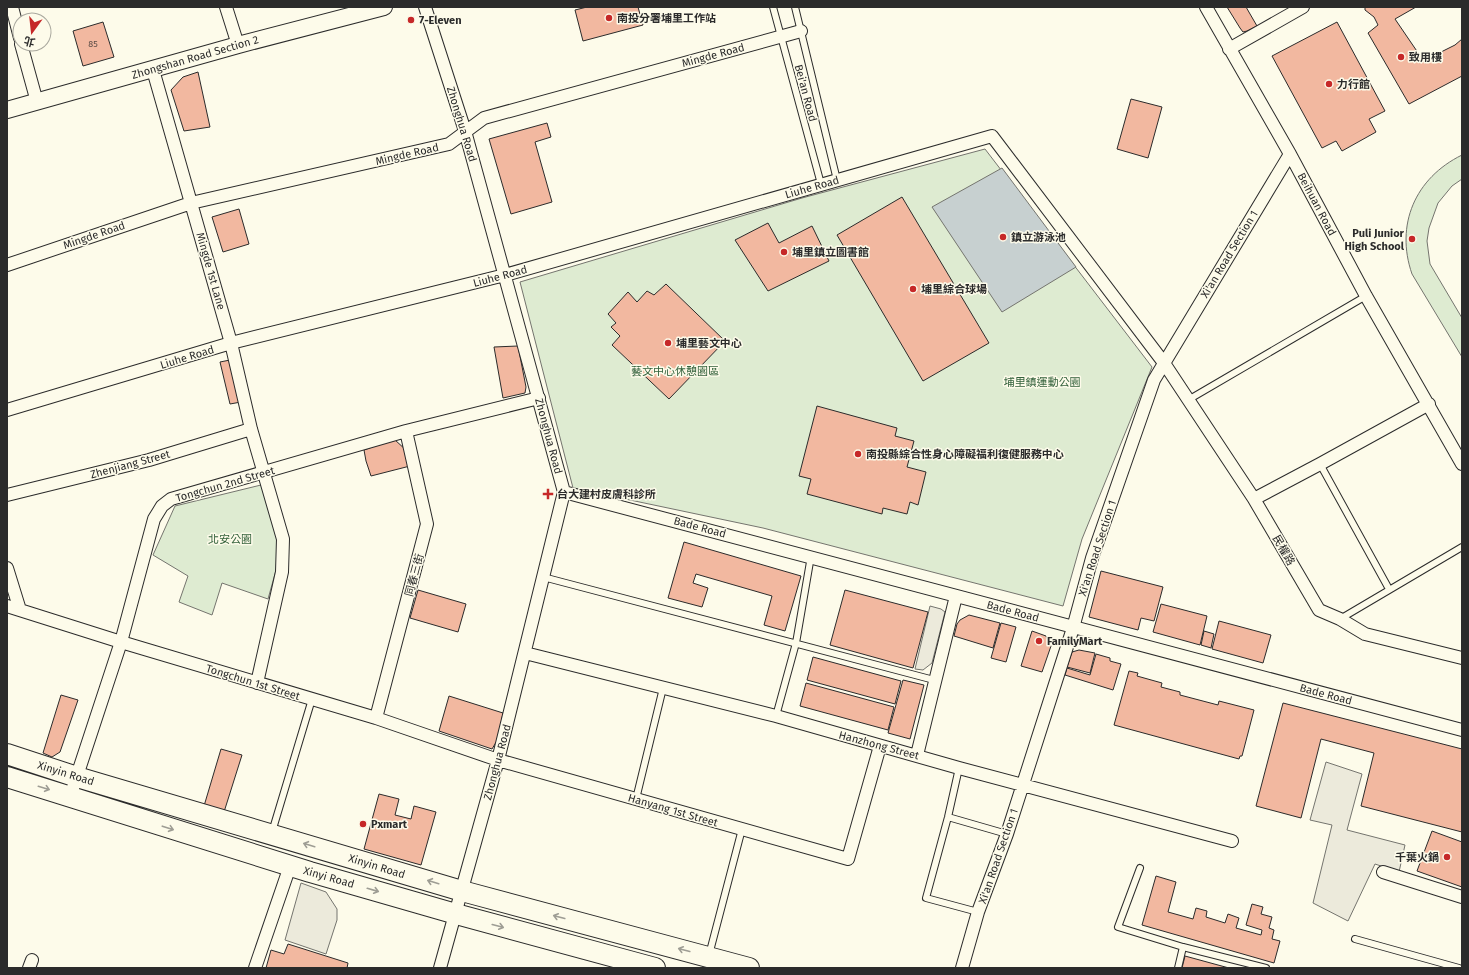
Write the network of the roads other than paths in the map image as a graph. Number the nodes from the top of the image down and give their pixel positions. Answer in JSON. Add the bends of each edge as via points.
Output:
{"nodes":[{"id":1,"x":226,"y":7,"type":"edge"},
{"id":2,"x":384,"y":7,"type":"edge"},
{"id":3,"x":425,"y":7,"type":"edge"},
{"id":4,"x":773,"y":7,"type":"edge"},
{"id":5,"x":795,"y":7,"type":"edge"},
{"id":6,"x":1206,"y":7,"type":"edge"},
{"id":7,"x":1303,"y":7,"type":"edge"},
{"id":8,"x":801,"y":31,"type":"junction"},
{"id":9,"x":780,"y":37,"type":"junction"},
{"id":10,"x":238,"y":45,"type":"junction"},
{"id":11,"x":1229,"y":49,"type":"junction"},
{"id":12,"x":24,"y":52,"type":"edge"},
{"id":13,"x":153,"y":70,"type":"junction"},
{"id":14,"x":37,"y":102,"type":"junction"},
{"id":15,"x":7,"y":110,"type":"edge"},
{"id":16,"x":465,"y":131,"type":"junction"},
{"id":17,"x":992,"y":136,"type":"joint"},
{"id":18,"x":1290,"y":154,"type":"junction"},
{"id":19,"x":837,"y":180,"type":"junction"},
{"id":20,"x":820,"y":184,"type":"junction"},
{"id":21,"x":191,"y":203,"type":"junction"},
{"id":22,"x":7,"y":265,"type":"edge"},
{"id":23,"x":505,"y":275,"type":"junction"},
{"id":24,"x":1366,"y":296,"type":"junction"},
{"id":25,"x":231,"y":343,"type":"junction"},
{"id":26,"x":1164,"y":363,"type":"junction"},
{"id":27,"x":539,"y":398,"type":"junction"},
{"id":28,"x":1188,"y":400,"type":"junction"},
{"id":29,"x":1429,"y":404,"type":"junction"},
{"id":30,"x":7,"y":410,"type":"edge"},
{"id":31,"x":251,"y":429,"type":"junction"},
{"id":32,"x":406,"y":431,"type":"junction"},
{"id":33,"x":1320,"y":464,"type":"junction"},
{"id":34,"x":1462,"y":464,"type":"edge"},
{"id":35,"x":264,"y":473,"type":"junction"},
{"id":36,"x":564,"y":492,"type":"junction"},
{"id":37,"x":7,"y":495,"type":"edge"},
{"id":38,"x":1254,"y":499,"type":"junction"},
{"id":39,"x":1462,"y":548,"type":"edge"},
{"id":40,"x":811,"y":556,"type":"junction"},
{"id":41,"x":7,"y":568,"type":"edge"},
{"id":42,"x":544,"y":577,"type":"junction"},
{"id":43,"x":1389,"y":589,"type":"junction"},
{"id":44,"x":956,"y":596,"type":"junction"},
{"id":45,"x":7,"y":606,"type":"edge"},
{"id":46,"x":20,"y":610,"type":"junction"},
{"id":47,"x":1340,"y":619,"type":"junction"},
{"id":48,"x":1073,"y":628,"type":"junction"},
{"id":49,"x":121,"y":642,"type":"junction"},
{"id":50,"x":796,"y":643,"type":"junction"},
{"id":51,"x":524,"y":653,"type":"junction"},
{"id":52,"x":1462,"y":658,"type":"edge"},
{"id":53,"x":934,"y":680,"type":"junction"},
{"id":54,"x":256,"y":683,"type":"junction"},
{"id":55,"x":663,"y":688,"type":"junction"},
{"id":56,"x":312,"y":699,"type":"junction"},
{"id":57,"x":776,"y":716,"type":"junction"},
{"id":58,"x":376,"y":718,"type":"junction"},
{"id":59,"x":1462,"y":730,"type":"edge"},
{"id":60,"x":880,"y":746,"type":"junction"},
{"id":61,"x":7,"y":754,"type":"edge"},
{"id":62,"x":917,"y":755,"type":"junction"},
{"id":63,"x":498,"y":760,"type":"junction"},
{"id":64,"x":959,"y":768,"type":"junction"},
{"id":65,"x":7,"y":777,"type":"edge"},
{"id":66,"x":77,"y":777,"type":"junction"},
{"id":67,"x":1022,"y":784,"type":"junction"},
{"id":68,"x":70,"y":796,"type":"junction"},
{"id":69,"x":636,"y":799,"type":"junction"},
{"id":70,"x":948,"y":817,"type":"junction"},
{"id":71,"x":742,"y":829,"type":"junction"},
{"id":72,"x":1007,"y":834,"type":"junction"},
{"id":73,"x":271,"y":835,"type":"junction"},
{"id":74,"x":1232,"y":841,"type":"dead end"},
{"id":75,"x":290,"y":866,"type":"junction"},
{"id":76,"x":1140,"y":868,"type":"dead end"},
{"id":77,"x":1383,"y":872,"type":"dead end"},
{"id":78,"x":462,"y":891,"type":"junction"},
{"id":79,"x":1462,"y":897,"type":"edge"},
{"id":80,"x":978,"y":912,"type":"junction"},
{"id":81,"x":456,"y":914,"type":"junction"},
{"id":82,"x":1355,"y":939,"type":"dead end"},
{"id":83,"x":1183,"y":947,"type":"junction"},
{"id":84,"x":708,"y":957,"type":"junction"},
{"id":85,"x":255,"y":968,"type":"edge"},
{"id":86,"x":440,"y":968,"type":"edge"},
{"id":87,"x":654,"y":968,"type":"edge"},
{"id":88,"x":749,"y":968,"type":"edge"},
{"id":89,"x":962,"y":968,"type":"edge"},
{"id":90,"x":1178,"y":968,"type":"edge"},
{"id":91,"x":1266,"y":968,"type":"edge"},
{"id":92,"x":1460,"y":968,"type":"edge"}],
"edges":[{"from":1,"to":10,"type":"street"},
{"from":2,"to":10,"type":"street","name":"Zhongshan Road Section 2"},
{"from":3,"to":16,"type":"street","name":"Zhonghua Road"},
{"from":4,"to":9,"type":"lane","name":"Bei'an Road"},
{"from":5,"to":8,"type":"lane","name":"Bei'an Road"},
{"from":6,"to":11,"type":"street","name":"Beihuan Road"},
{"from":7,"to":11,"type":"street"},
{"from":8,"to":9,"type":"street","name":"Mingde Road"},
{"from":8,"to":19,"type":"lane","name":"Bei'an Road"},
{"from":9,"to":16,"type":"street","name":"Mingde Road","via":[[484,118]]},
{"from":9,"to":20,"type":"lane","name":"Bei'an Road"},
{"from":10,"to":13,"type":"street","name":"Zhongshan Road Section 2"},
{"from":11,"to":18,"type":"street","name":"Beihuan Road"},
{"from":12,"to":14,"type":"street"},
{"from":13,"to":14,"type":"street","name":"Zhongshan Road Section 2"},
{"from":13,"to":21,"type":"street","name":"Mingde 1st Lane"},
{"from":14,"to":15,"type":"street","name":"Zhongshan Road Section 2"},
{"from":16,"to":21,"type":"street","name":"Mingde Road","via":[[449,144]]},
{"from":16,"to":23,"type":"street","name":"Zhonghua Road"},
{"from":17,"to":19,"type":"street","name":"Liuhe Road"},
{"from":17,"to":26,"type":"street","name":"民權路"},
{"from":18,"to":24,"type":"street","name":"Beihuan Road"},
{"from":18,"to":26,"type":"street","name":"Xi'an Road Section 1"},
{"from":19,"to":20,"type":"street","name":"Liuhe Road"},
{"from":20,"to":23,"type":"street","name":"Liuhe Road"},
{"from":21,"to":22,"type":"street","name":"Mingde Road"},
{"from":21,"to":25,"type":"street","name":"Mingde 1st Lane"},
{"from":23,"to":25,"type":"street","name":"Liuhe Road"},
{"from":23,"to":27,"type":"street","name":"Zhonghua Road"},
{"from":24,"to":28,"type":"lane"},
{"from":24,"to":29,"type":"street","name":"Beihuan Road"},
{"from":25,"to":30,"type":"street","name":"Liuhe Road"},
{"from":25,"to":31,"type":"street","name":"Mingde 1st Lane"},
{"from":26,"to":28,"type":"street","name":"民權路"},
{"from":26,"to":48,"type":"street","name":"Xi'an Road Section 1","via":[[1154,380],[1092,558]]},
{"from":27,"to":32,"type":"street","name":"Tongchun 2nd Street"},
{"from":27,"to":36,"type":"street","name":"Zhonghua Road"},
{"from":28,"to":38,"type":"street","name":"民權路"},
{"from":29,"to":33,"type":"street"},
{"from":29,"to":34,"type":"street","name":"Beihuan Road"},
{"from":31,"to":35,"type":"street","name":"Mingde 1st Lane"},
{"from":31,"to":37,"type":"street","name":"Zhenjiang Street","via":[[149,460]]},
{"from":32,"to":35,"type":"street","name":"Tongchun 2nd Street"},
{"from":32,"to":58,"type":"street","name":"同春三街","via":[[427,524]]},
{"from":33,"to":38,"type":"street"},
{"from":33,"to":43,"type":"lane"},
{"from":35,"to":49,"type":"street","name":"Tongchun 2nd Street","via":[[171,499],[162,506],[154,519]]},
{"from":35,"to":54,"type":"street","name":"Mingde 1st Lane","via":[[283,540],[282,572]]},
{"from":36,"to":40,"type":"street","name":"Bade Road"},
{"from":36,"to":42,"type":"street","name":"Zhonghua Road"},
{"from":38,"to":47,"type":"street","name":"民權路","via":[[1319,610]]},
{"from":39,"to":43,"type":"lane"},
{"from":40,"to":44,"type":"street","name":"Bade Road"},
{"from":40,"to":50,"type":"lane"},
{"from":41,"to":46,"type":"street"},
{"from":42,"to":50,"type":"lane"},
{"from":42,"to":51,"type":"street","name":"Zhonghua Road"},
{"from":43,"to":47,"type":"lane"},
{"from":44,"to":48,"type":"street","name":"Bade Road"},
{"from":44,"to":53,"type":"street"},
{"from":45,"to":46,"type":"street","name":"Tongchun 1st Street"},
{"from":46,"to":49,"type":"street","name":"Tongchun 1st Street"},
{"from":47,"to":52,"type":"street","name":"民權路","via":[[1365,634]]},
{"from":48,"to":59,"type":"street","name":"Bade Road"},
{"from":48,"to":67,"type":"street","name":"Xi'an Road Section 1"},
{"from":49,"to":54,"type":"street","name":"Tongchun 1st Street"},
{"from":49,"to":66,"type":"street","name":"Tongchun 2nd Street"},
{"from":50,"to":53,"type":"lane"},
{"from":50,"to":57,"type":"lane"},
{"from":51,"to":55,"type":"street","name":"Hanzhong Street"},
{"from":51,"to":63,"type":"street","name":"Zhonghua Road"},
{"from":53,"to":62,"type":"street"},
{"from":54,"to":56,"type":"street","name":"Tongchun 1st Street"},
{"from":55,"to":57,"type":"street","name":"Hanzhong Street"},
{"from":55,"to":69,"type":"lane"},
{"from":56,"to":58,"type":"street","name":"Tongchun 1st Street"},
{"from":56,"to":73,"type":"lane"},
{"from":57,"to":60,"type":"street","name":"Hanzhong Street"},
{"from":58,"to":63,"type":"street","name":"Tongchun 1st Street"},
{"from":60,"to":62,"type":"street","name":"Hanzhong Street"},
{"from":60,"to":71,"type":"street","name":"Hanyang 1st Street","via":[[848,859]]},
{"from":61,"to":66,"type":"main road","name":"Xinyin Road"},
{"from":62,"to":64,"type":"street","name":"Hanzhong Street"},
{"from":63,"to":69,"type":"street","name":"Hanyang 1st Street"},
{"from":63,"to":78,"type":"street","name":"Zhonghua Road"},
{"from":64,"to":67,"type":"street","name":"Hanzhong Street"},
{"from":64,"to":70,"type":"lane"},
{"from":65,"to":68,"type":"main road","name":"Xinyi Road","one_way":true},
{"from":66,"to":68,"type":"street","name":"Tongchun 2nd Street"},
{"from":66,"to":73,"type":"main road","name":"Xinyin Road"},
{"from":67,"to":72,"type":"street","name":"Xi'an Road Section 1"},
{"from":67,"to":74,"type":"street","name":"Hanzhong Street"},
{"from":68,"to":75,"type":"main road","name":"Xinyi Road","one_way":true},
{"from":69,"to":71,"type":"street","name":"Hanyang 1st Street"},
{"from":70,"to":72,"type":"lane"},
{"from":70,"to":80,"type":"lane","via":[[926,898]]},
{"from":71,"to":84,"type":"lane"},
{"from":72,"to":80,"type":"street","name":"Xi'an Road Section 1"},
{"from":78,"to":73,"type":"main road","name":"Xinyin Road","one_way":true},
{"from":75,"to":81,"type":"main road","name":"Xinyi Road","one_way":true},
{"from":75,"to":85,"type":"street"},
{"from":76,"to":83,"type":"lane","via":[[1118,927]]},
{"from":77,"to":79,"type":"street"},
{"from":78,"to":81,"type":"street","name":"Zhonghua Road"},
{"from":84,"to":78,"type":"main road","name":"Xinyin Road","one_way":true},
{"from":80,"to":89,"type":"street","name":"Xi'an Road Section 1"},
{"from":81,"to":86,"type":"street","name":"Zhonghua Road"},
{"from":81,"to":87,"type":"main road","name":"Xinyi Road","one_way":true},
{"from":82,"to":92,"type":"lane"},
{"from":83,"to":90,"type":"lane"},
{"from":83,"to":91,"type":"lane"},
{"from":84,"to":88,"type":"main road","name":"Xinyin Road"}]}
